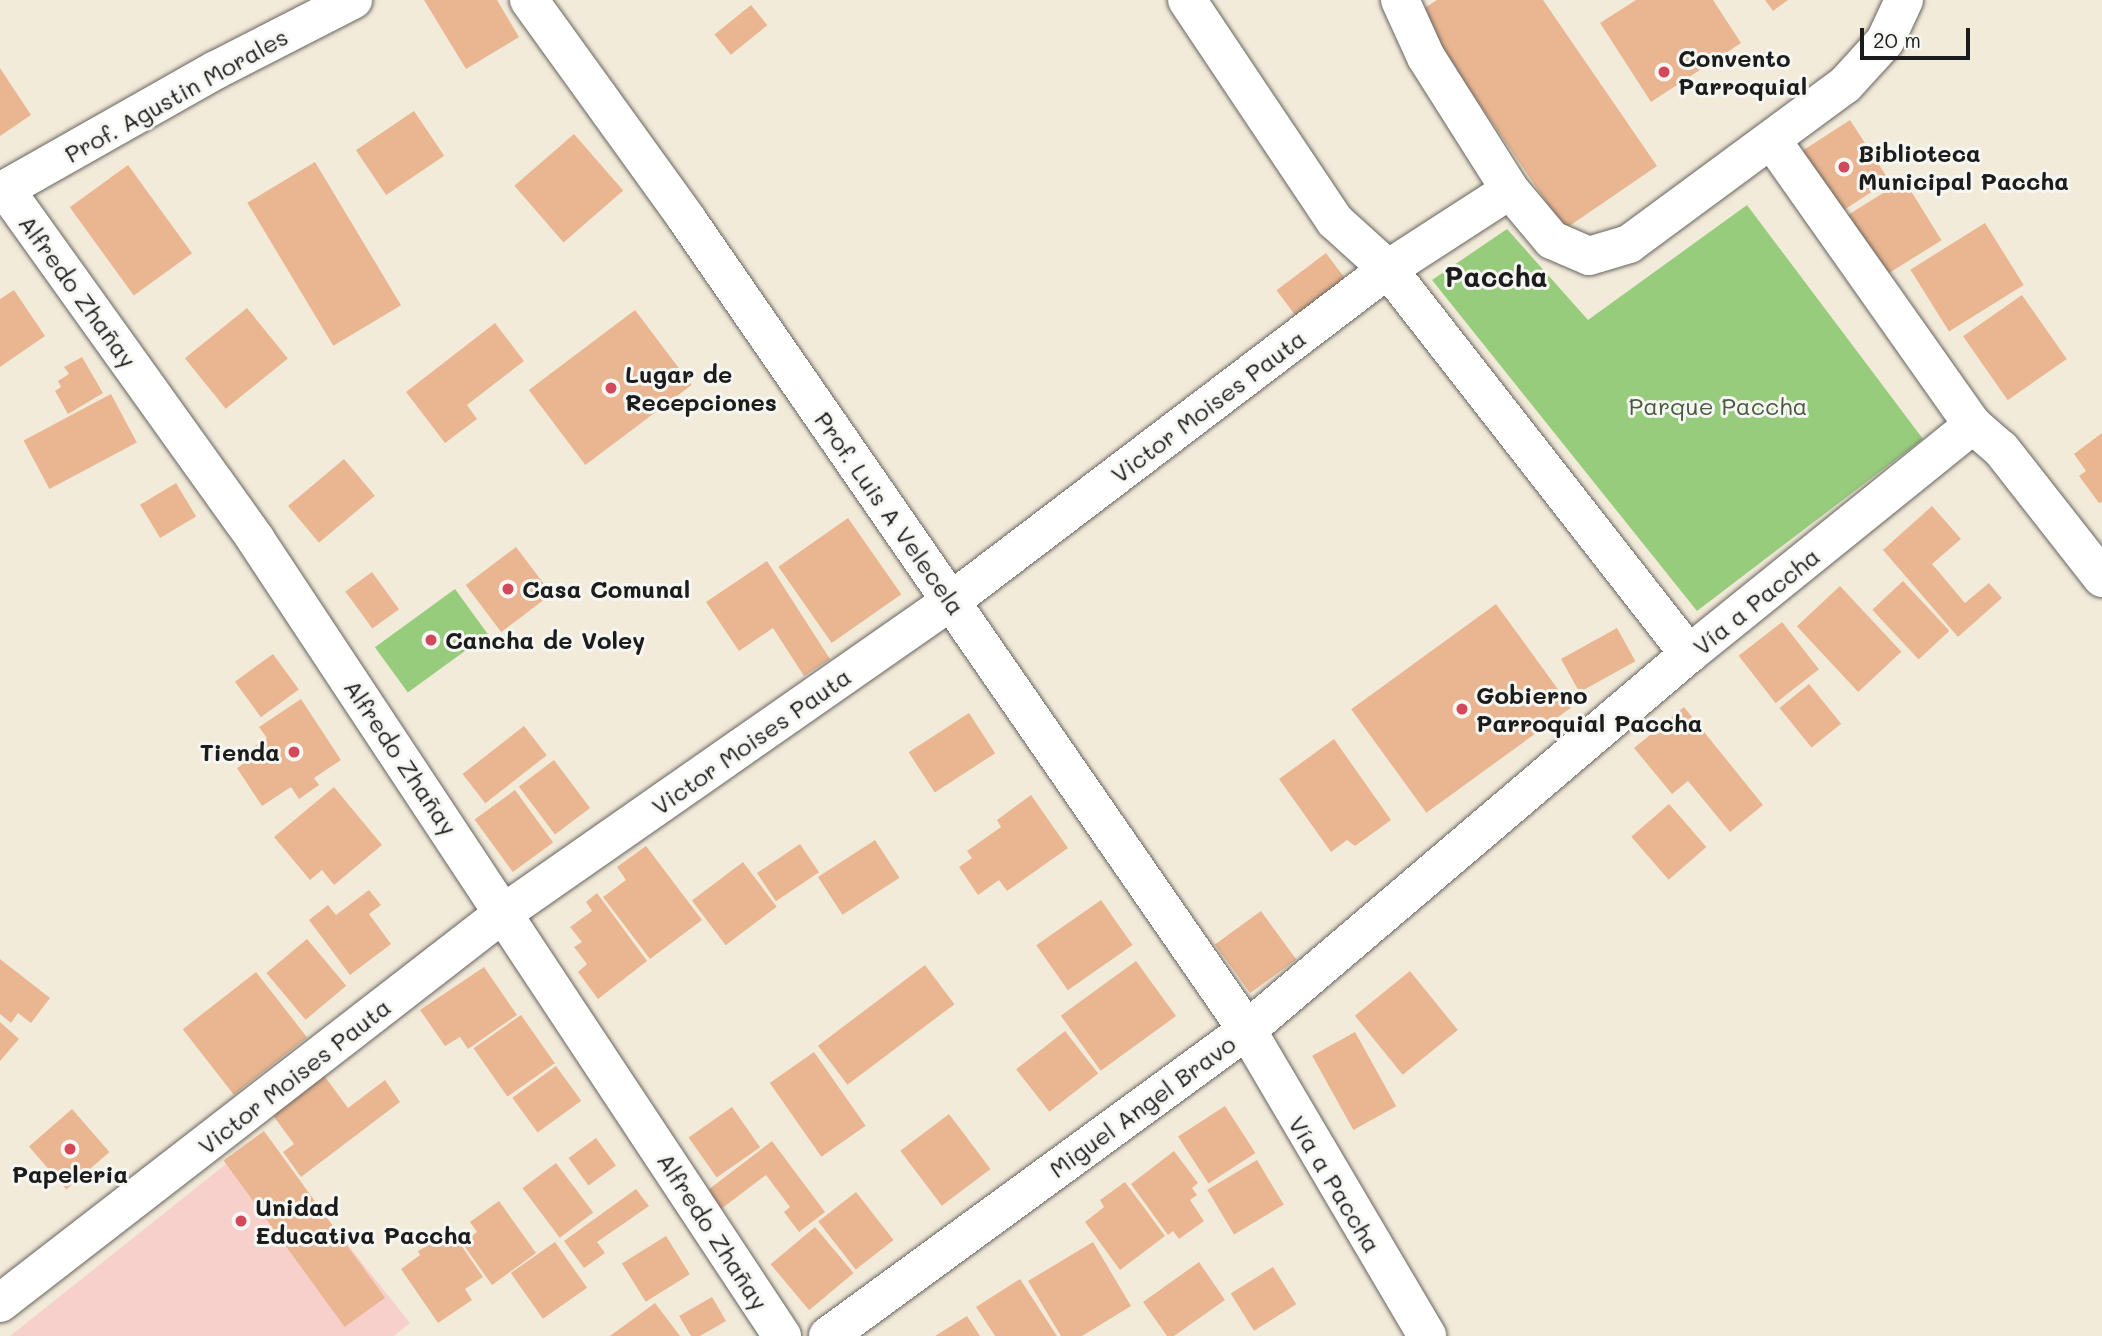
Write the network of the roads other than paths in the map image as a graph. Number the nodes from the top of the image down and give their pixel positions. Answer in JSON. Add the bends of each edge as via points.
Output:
{"nodes":[{"id":1,"x":353,"y":0,"type":"edge"},
{"id":2,"x":529,"y":0,"type":"edge"},
{"id":3,"x":1187,"y":0,"type":"edge"},
{"id":4,"x":1400,"y":0,"type":"edge"},
{"id":5,"x":1904,"y":0,"type":"edge"},
{"id":6,"x":1773,"y":142,"type":"junction"},
{"id":7,"x":2,"y":190,"type":"edge"},
{"id":8,"x":1510,"y":190,"type":"junction"},
{"id":9,"x":1388,"y":269,"type":"junction"},
{"id":10,"x":1973,"y":425,"type":"junction"},
{"id":11,"x":2102,"y":578,"type":"edge"},
{"id":12,"x":951,"y":601,"type":"junction"},
{"id":13,"x":1689,"y":654,"type":"junction"},
{"id":14,"x":1444,"y":861,"type":"joint"},
{"id":15,"x":505,"y":912,"type":"junction"},
{"id":16,"x":1247,"y":1030,"type":"junction"},
{"id":17,"x":0,"y":1303,"type":"edge"},
{"id":18,"x":782,"y":1336,"type":"edge"},
{"id":19,"x":828,"y":1336,"type":"edge"},
{"id":20,"x":1427,"y":1336,"type":"edge"}],
"edges":[{"from":1,"to":7,"type":"street","name":"Prof. Agustin Morales","via":[[216,69]]},
{"from":2,"to":12,"type":"street","name":"Prof. Luis A Velecela"},
{"from":3,"to":9,"type":"street","via":[[1335,221]]},
{"from":4,"to":8,"type":"street","via":[[1426,57]]},
{"from":5,"to":6,"type":"street","via":[[1885,41],[1845,85]]},
{"from":6,"to":8,"type":"street","via":[[1629,244],[1589,256],[1552,240]]},
{"from":6,"to":10,"type":"street"},
{"from":7,"to":15,"type":"street","name":"Alfredo Zhañay","via":[[257,540]]},
{"from":8,"to":9,"type":"street","name":"Victor Moises Pauta"},
{"from":9,"to":12,"type":"street","name":"Victor Moises Pauta"},
{"from":9,"to":13,"type":"street"},
{"from":10,"to":11,"type":"street","via":[[2001,449]]},
{"from":10,"to":13,"type":"street","name":"Vía a Paccha"},
{"from":12,"to":15,"type":"street","name":"Victor Moises Pauta"},
{"from":12,"to":16,"type":"street","name":"Prof. Luis A Velecela"},
{"from":13,"to":14,"type":"street","name":"Vía a Paccha"},
{"from":14,"to":16,"type":"street","name":"Miguel Angel Bravo"},
{"from":15,"to":17,"type":"street","name":"Victor Moises Pauta"},
{"from":15,"to":18,"type":"street","name":"Alfredo Zhañay"},
{"from":16,"to":19,"type":"street","name":"Miguel Angel Bravo"},
{"from":16,"to":20,"type":"street","name":"Vía a Paccha"}]}
